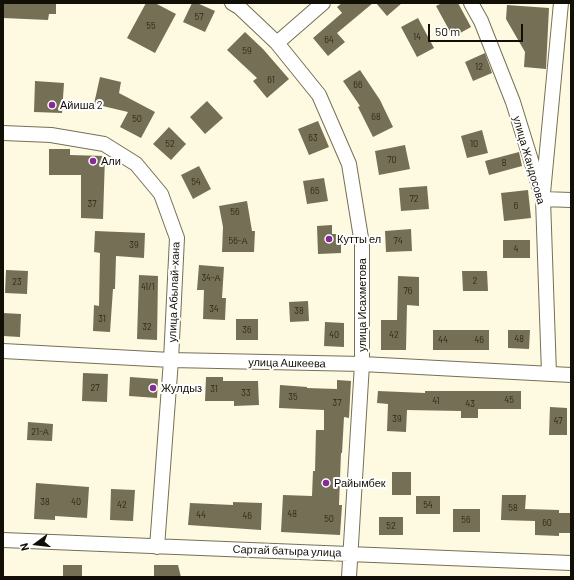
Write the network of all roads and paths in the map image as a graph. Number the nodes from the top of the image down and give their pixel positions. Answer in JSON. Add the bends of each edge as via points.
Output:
{"nodes":[{"id":1,"x":232,"y":3,"type":"edge"},
{"id":2,"x":324,"y":3,"type":"edge"},
{"id":3,"x":471,"y":3,"type":"edge"},
{"id":4,"x":564,"y":6,"type":"edge"},
{"id":5,"x":277,"y":43,"type":"junction"},
{"id":6,"x":3,"y":133,"type":"edge"},
{"id":7,"x":543,"y":199,"type":"junction"},
{"id":8,"x":571,"y":200,"type":"edge"},
{"id":9,"x":3,"y":351,"type":"edge"},
{"id":10,"x":171,"y":360,"type":"junction"},
{"id":11,"x":362,"y":364,"type":"junction"},
{"id":12,"x":549,"y":374,"type":"junction"},
{"id":13,"x":571,"y":375,"type":"edge"},
{"id":14,"x":3,"y":540,"type":"edge"},
{"id":15,"x":157,"y":547,"type":"junction"},
{"id":16,"x":350,"y":553,"type":"junction"},
{"id":17,"x":571,"y":563,"type":"edge"},
{"id":18,"x":349,"y":577,"type":"edge"}],
"edges":[{"from":1,"to":5,"type":"street","name":"улица Исахметова"},
{"from":2,"to":5,"type":"street"},
{"from":3,"to":7,"type":"street","name":"улица Жандосова","via":[[481,21],[513,102]]},
{"from":4,"to":7,"type":"street"},
{"from":5,"to":11,"type":"street","name":"улица Исахметова","via":[[319,95],[349,164],[362,244]]},
{"from":6,"to":10,"type":"street","name":"улица Абылай-хана","via":[[51,135],[104,144],[136,164],[161,194],[177,238]]},
{"from":7,"to":8,"type":"street"},
{"from":7,"to":12,"type":"street","name":"улица Жандосова"},
{"from":9,"to":10,"type":"street","name":"улица Ашкеева"},
{"from":10,"to":11,"type":"street","name":"улица Ашкеева"},
{"from":10,"to":15,"type":"street","name":"улица Абылай-хана"},
{"from":11,"to":12,"type":"street","name":"улица Ашкеева"},
{"from":11,"to":16,"type":"street","name":"улица Исахметова"},
{"from":12,"to":13,"type":"street","name":"улица Ашкеева"},
{"from":14,"to":15,"type":"street","name":"Сартай батыра улица"},
{"from":15,"to":16,"type":"street","name":"Сартай батыра улица"},
{"from":16,"to":17,"type":"street","name":"Сартай батыра улица"},
{"from":16,"to":18,"type":"street","name":"улица Исахметова"}]}
